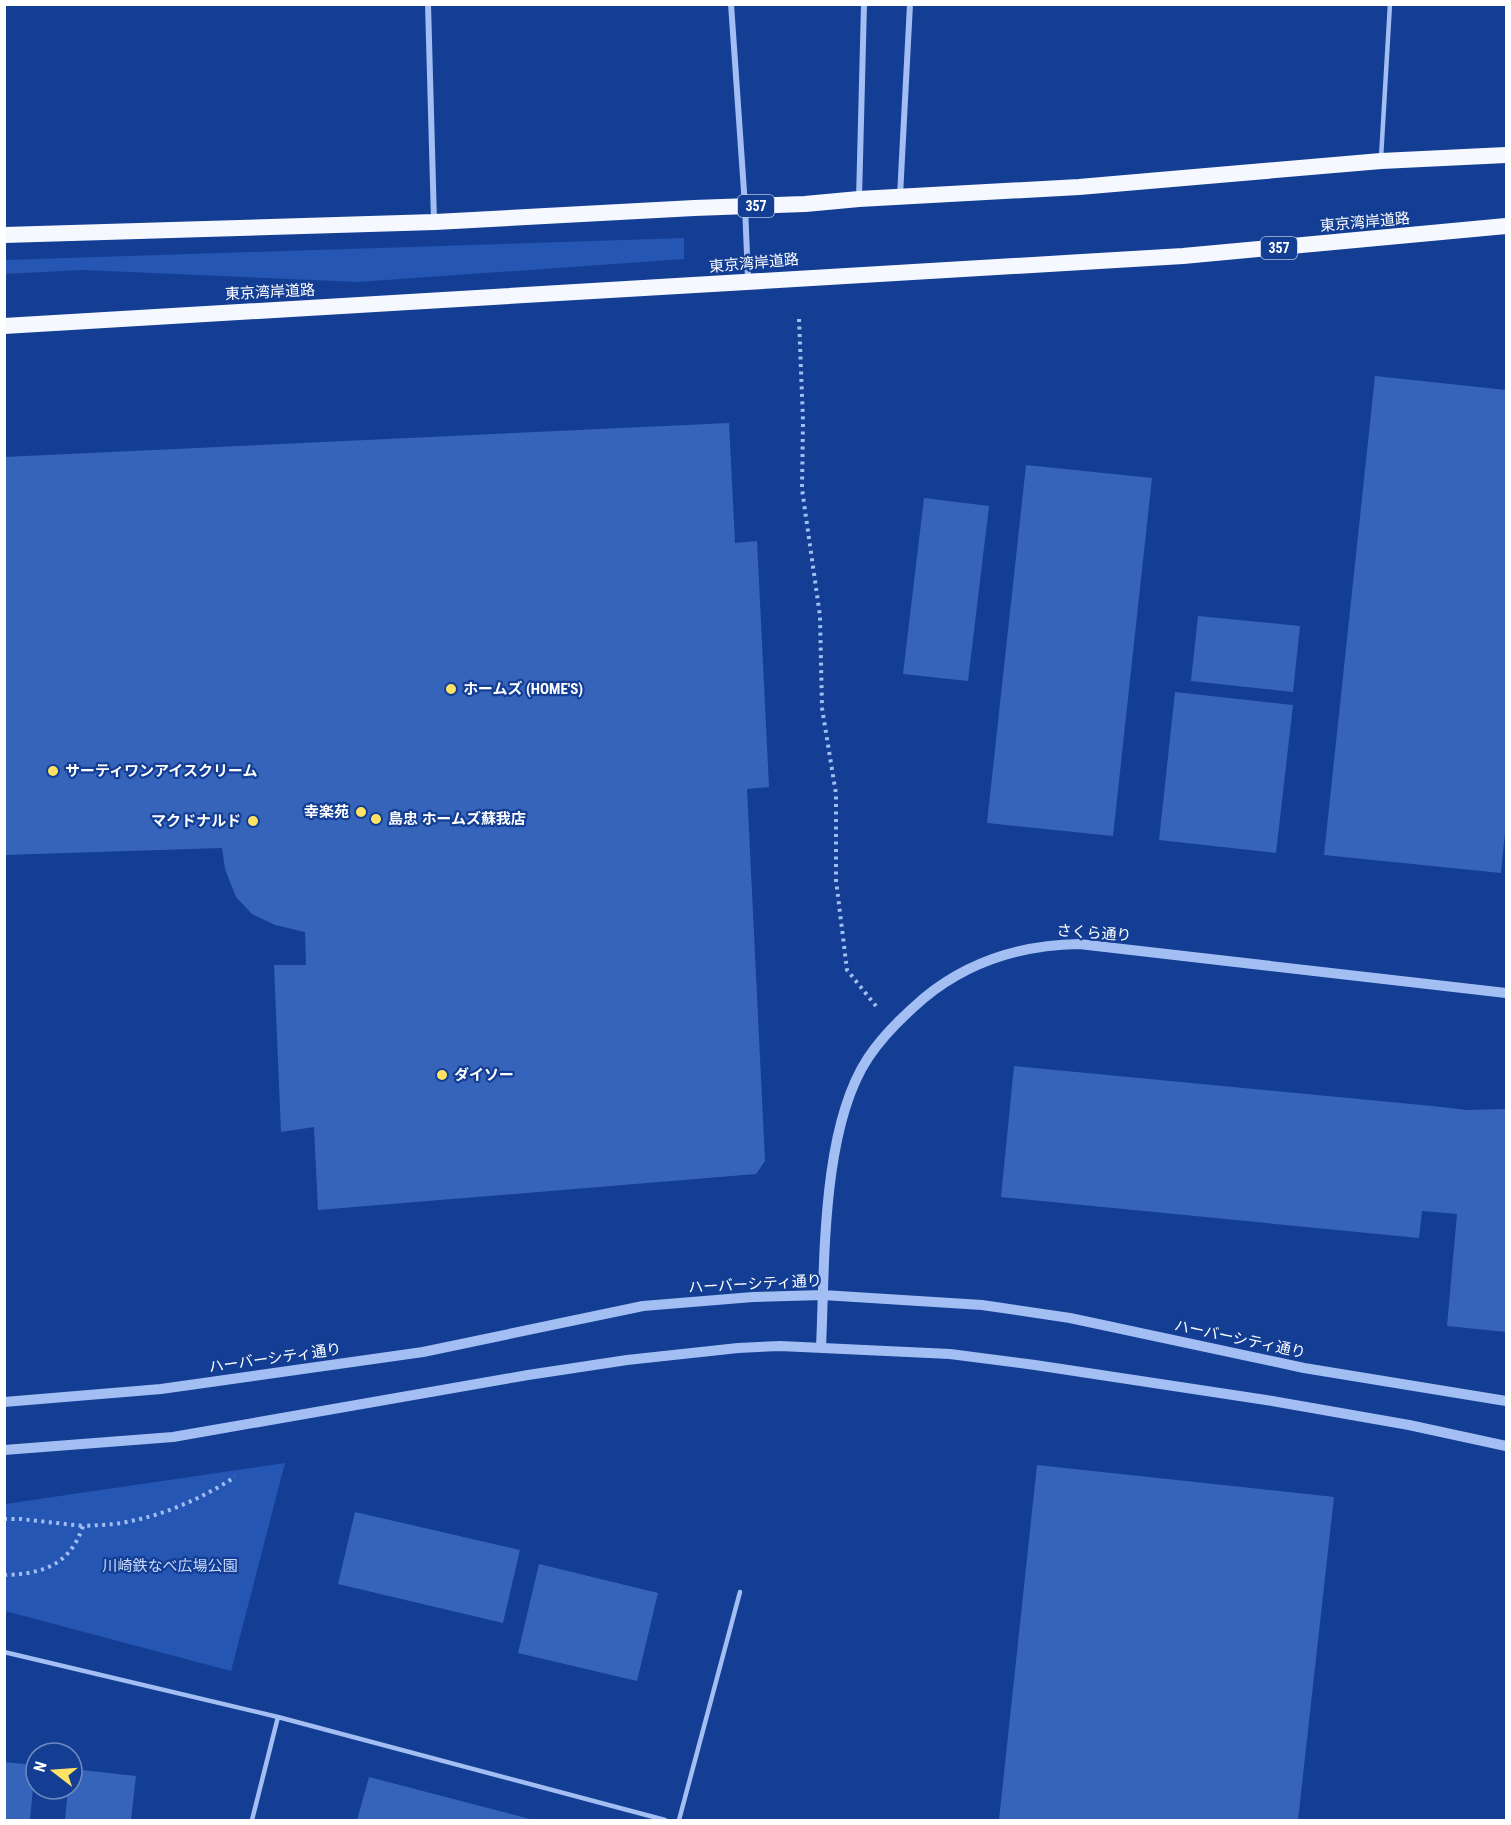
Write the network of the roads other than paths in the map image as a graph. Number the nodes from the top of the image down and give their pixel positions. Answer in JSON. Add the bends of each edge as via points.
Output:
{"nodes":[{"id":1,"x":428,"y":4,"type":"edge"},
{"id":2,"x":731,"y":4,"type":"edge"},
{"id":3,"x":864,"y":4,"type":"edge"},
{"id":4,"x":910,"y":4,"type":"edge"},
{"id":5,"x":1390,"y":4,"type":"edge"},
{"id":6,"x":1506,"y":155,"type":"edge"},
{"id":7,"x":1381,"y":161,"type":"junction"},
{"id":8,"x":900,"y":197,"type":"junction"},
{"id":9,"x":859,"y":199,"type":"junction"},
{"id":10,"x":745,"y":206,"type":"junction"},
{"id":11,"x":435,"y":222,"type":"junction"},
{"id":12,"x":1506,"y":226,"type":"edge"},
{"id":13,"x":4,"y":235,"type":"edge"},
{"id":14,"x":748,"y":282,"type":"junction"},
{"id":15,"x":4,"y":326,"type":"edge"},
{"id":16,"x":1506,"y":993,"type":"edge"},
{"id":17,"x":823,"y":1295,"type":"junction"},
{"id":18,"x":821,"y":1347,"type":"junction"},
{"id":19,"x":1506,"y":1401,"type":"edge"},
{"id":20,"x":4,"y":1402,"type":"edge"},
{"id":21,"x":1506,"y":1446,"type":"edge"},
{"id":22,"x":4,"y":1450,"type":"edge"},
{"id":23,"x":740,"y":1592,"type":"dead end"},
{"id":24,"x":4,"y":1652,"type":"edge"},
{"id":25,"x":278,"y":1717,"type":"junction"},
{"id":26,"x":252,"y":1821,"type":"edge"},
{"id":27,"x":664,"y":1821,"type":"edge"},
{"id":28,"x":679,"y":1821,"type":"edge"}],
"edges":[{"from":1,"to":11,"type":"street"},
{"from":2,"to":10,"type":"street"},
{"from":3,"to":9,"type":"street"},
{"from":4,"to":8,"type":"street"},
{"from":5,"to":7,"type":"lane"},
{"from":6,"to":7,"type":"highway","number":"357"},
{"from":7,"to":8,"type":"highway","number":"357","via":[[1079,187]]},
{"from":8,"to":9,"type":"highway","number":"357"},
{"from":9,"to":10,"type":"highway","number":"357"},
{"from":10,"to":11,"type":"highway","number":"357"},
{"from":10,"to":14,"type":"street"},
{"from":11,"to":13,"type":"highway","number":"357"},
{"from":12,"to":14,"type":"highway","name":"東京湾岸道路","number":"357","via":[[1183,256]]},
{"from":14,"to":15,"type":"highway","name":"東京湾岸道路","number":"357"},
{"from":16,"to":17,"type":"street","name":"さくら通り","via":[[1079,944],[1028,948],[983,961],[934,990],[911,1009],[867,1059],[838,1137],[827,1216]]},
{"from":17,"to":18,"type":"street","name":"さくら通り"},
{"from":17,"to":19,"type":"street","name":"ハーバーシティ通り","via":[[982,1305],[1070,1317],[1304,1368]]},
{"from":17,"to":20,"type":"street","name":"ハーバーシティ通り","via":[[643,1306],[423,1352],[161,1389]]},
{"from":18,"to":21,"type":"street","via":[[950,1354],[1035,1365],[1409,1425]]},
{"from":18,"to":22,"type":"street","via":[[738,1348],[627,1360],[173,1437]]},
{"from":23,"to":28,"type":"lane"},
{"from":24,"to":25,"type":"lane"},
{"from":25,"to":26,"type":"lane"},
{"from":25,"to":27,"type":"lane"}]}
